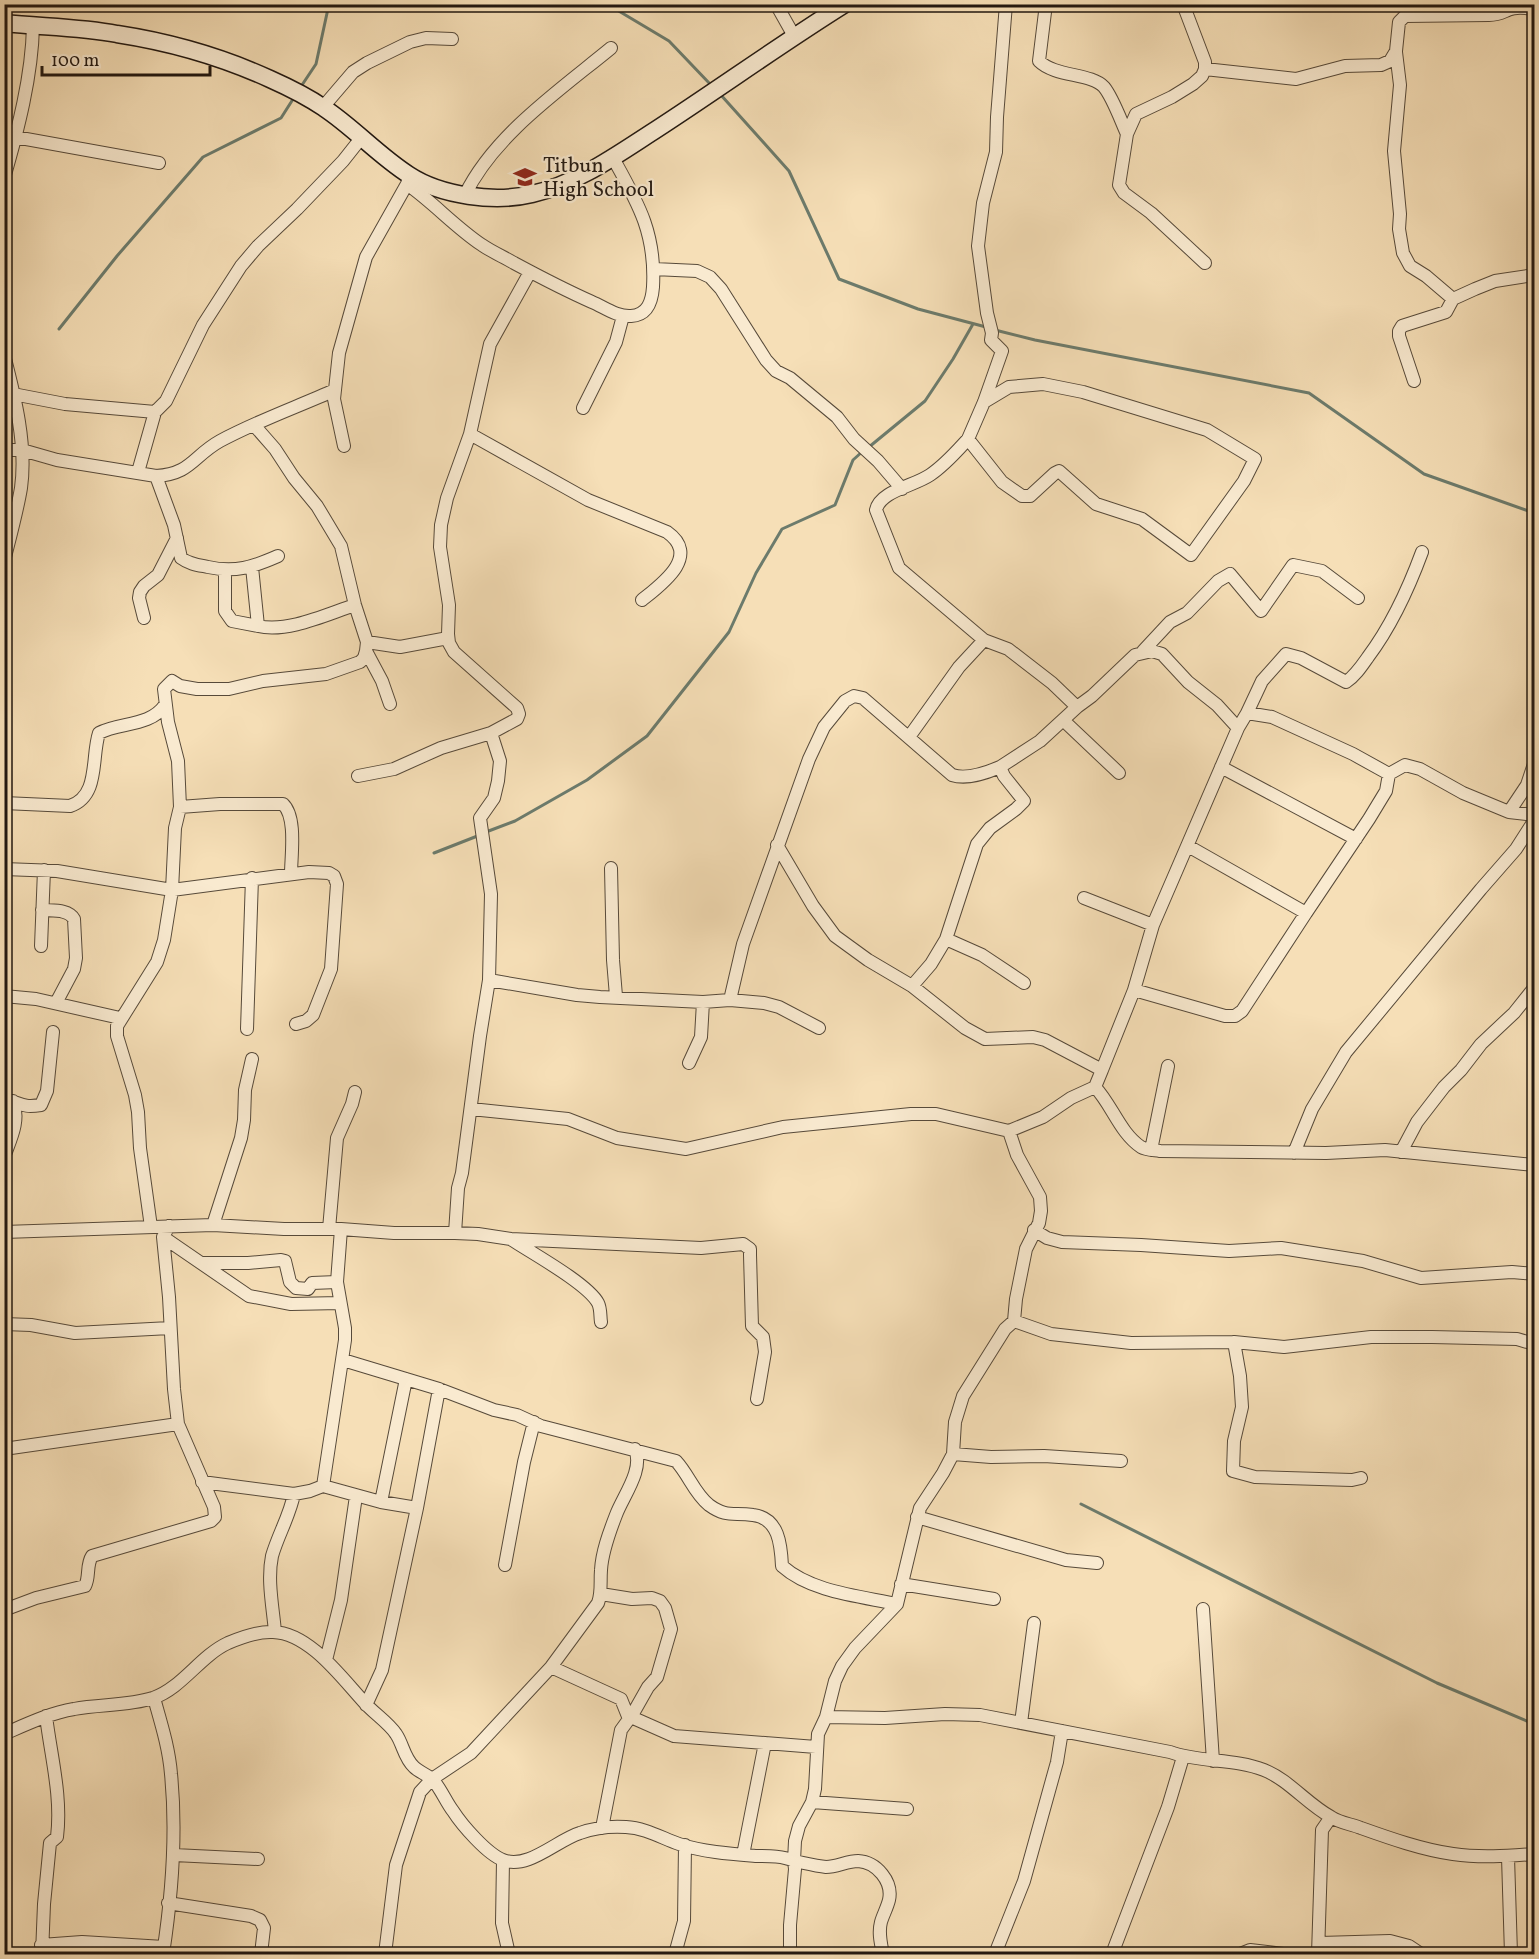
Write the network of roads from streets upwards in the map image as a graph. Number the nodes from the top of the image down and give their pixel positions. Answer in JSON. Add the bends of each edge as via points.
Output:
{"nodes":[{"id":1,"x":776,"y":4,"type":"edge"},
{"id":2,"x":845,"y":4,"type":"edge"},
{"id":3,"x":1006,"y":4,"type":"edge"},
{"id":4,"x":1047,"y":4,"type":"edge"},
{"id":5,"x":1183,"y":4,"type":"edge"},
{"id":6,"x":1508,"y":7,"type":"edge"},
{"id":7,"x":1534,"y":9,"type":"edge"},
{"id":8,"x":4,"y":23,"type":"edge"},
{"id":9,"x":33,"y":26,"type":"junction"},
{"id":10,"x":794,"y":36,"type":"junction"},
{"id":11,"x":452,"y":39,"type":"dead end"},
{"id":12,"x":611,"y":48,"type":"dead end"},
{"id":13,"x":1396,"y":51,"type":"junction"},
{"id":14,"x":1205,"y":69,"type":"junction"},
{"id":15,"x":323,"y":107,"type":"junction"},
{"id":16,"x":1116,"y":110,"type":"junction"},
{"id":17,"x":1136,"y":114,"type":"junction"},
{"id":18,"x":1127,"y":134,"type":"junction"},
{"id":19,"x":10,"y":136,"type":"edge"},
{"id":20,"x":362,"y":137,"type":"junction"},
{"id":21,"x":613,"y":158,"type":"junction"},
{"id":22,"x":159,"y":164,"type":"dead end"},
{"id":23,"x":4,"y":178,"type":"edge"},
{"id":24,"x":408,"y":180,"type":"junction"},
{"id":25,"x":465,"y":195,"type":"junction"},
{"id":26,"x":1205,"y":263,"type":"dead end"},
{"id":27,"x":654,"y":269,"type":"junction"},
{"id":28,"x":530,"y":272,"type":"junction"},
{"id":29,"x":1534,"y":275,"type":"edge"},
{"id":30,"x":1453,"y":299,"type":"junction"},
{"id":31,"x":623,"y":316,"type":"junction"},
{"id":32,"x":4,"y":355,"type":"edge"},
{"id":33,"x":1414,"y":381,"type":"dead end"},
{"id":34,"x":335,"y":390,"type":"junction"},
{"id":35,"x":13,"y":394,"type":"junction"},
{"id":36,"x":984,"y":402,"type":"junction"},
{"id":37,"x":583,"y":408,"type":"dead end"},
{"id":38,"x":155,"y":412,"type":"junction"},
{"id":39,"x":254,"y":425,"type":"junction"},
{"id":40,"x":470,"y":434,"type":"junction"},
{"id":41,"x":968,"y":439,"type":"junction"},
{"id":42,"x":344,"y":446,"type":"dead end"},
{"id":43,"x":4,"y":450,"type":"edge"},
{"id":44,"x":22,"y":450,"type":"junction"},
{"id":45,"x":138,"y":472,"type":"junction"},
{"id":46,"x":156,"y":476,"type":"junction"},
{"id":47,"x":902,"y":489,"type":"junction"},
{"id":48,"x":9,"y":525,"type":"edge"},
{"id":49,"x":177,"y":538,"type":"junction"},
{"id":50,"x":1422,"y":552,"type":"dead end"},
{"id":51,"x":278,"y":556,"type":"dead end"},
{"id":52,"x":4,"y":561,"type":"edge"},
{"id":53,"x":252,"y":567,"type":"junction"},
{"id":54,"x":225,"y":571,"type":"junction"},
{"id":55,"x":1358,"y":598,"type":"dead end"},
{"id":56,"x":642,"y":600,"type":"dead end"},
{"id":57,"x":356,"y":605,"type":"junction"},
{"id":58,"x":144,"y":618,"type":"dead end"},
{"id":59,"x":258,"y":626,"type":"junction"},
{"id":60,"x":448,"y":638,"type":"junction"},
{"id":61,"x":984,"y":640,"type":"junction"},
{"id":62,"x":367,"y":647,"type":"junction"},
{"id":63,"x":1143,"y":651,"type":"junction"},
{"id":64,"x":390,"y":704,"type":"dead end"},
{"id":65,"x":165,"y":705,"type":"junction"},
{"id":66,"x":1077,"y":707,"type":"junction"},
{"id":67,"x":1247,"y":713,"type":"junction"},
{"id":68,"x":1063,"y":720,"type":"junction"},
{"id":69,"x":1238,"y":728,"type":"junction"},
{"id":70,"x":491,"y":734,"type":"junction"},
{"id":71,"x":909,"y":737,"type":"junction"},
{"id":72,"x":1534,"y":764,"type":"edge"},
{"id":73,"x":1000,"y":767,"type":"junction"},
{"id":74,"x":1221,"y":767,"type":"junction"},
{"id":75,"x":1119,"y":772,"type":"dead end"},
{"id":76,"x":1389,"y":774,"type":"junction"},
{"id":77,"x":358,"y":776,"type":"dead end"},
{"id":78,"x":4,"y":803,"type":"edge"},
{"id":79,"x":180,"y":807,"type":"junction"},
{"id":80,"x":1509,"y":812,"type":"junction"},
{"id":81,"x":1534,"y":815,"type":"edge"},
{"id":82,"x":1534,"y":822,"type":"edge"},
{"id":83,"x":1356,"y":839,"type":"junction"},
{"id":84,"x":777,"y":845,"type":"junction"},
{"id":85,"x":1188,"y":846,"type":"junction"},
{"id":86,"x":611,"y":868,"type":"dead end"},
{"id":87,"x":4,"y":869,"type":"edge"},
{"id":88,"x":44,"y":870,"type":"junction"},
{"id":89,"x":291,"y":874,"type":"junction"},
{"id":90,"x":252,"y":878,"type":"junction"},
{"id":91,"x":172,"y":890,"type":"junction"},
{"id":92,"x":1084,"y":898,"type":"dead end"},
{"id":93,"x":42,"y":910,"type":"junction"},
{"id":94,"x":1306,"y":913,"type":"junction"},
{"id":95,"x":1153,"y":925,"type":"junction"},
{"id":96,"x":946,"y":939,"type":"junction"},
{"id":97,"x":41,"y":946,"type":"dead end"},
{"id":98,"x":489,"y":980,"type":"junction"},
{"id":99,"x":1024,"y":983,"type":"dead end"},
{"id":100,"x":912,"y":986,"type":"junction"},
{"id":101,"x":1534,"y":988,"type":"edge"},
{"id":102,"x":1134,"y":990,"type":"junction"},
{"id":103,"x":4,"y":996,"type":"edge"},
{"id":104,"x":616,"y":996,"type":"junction"},
{"id":105,"x":730,"y":1000,"type":"junction"},
{"id":106,"x":703,"y":1002,"type":"junction"},
{"id":107,"x":56,"y":1003,"type":"junction"},
{"id":108,"x":120,"y":1018,"type":"junction"},
{"id":109,"x":296,"y":1024,"type":"dead end"},
{"id":110,"x":819,"y":1028,"type":"dead end"},
{"id":111,"x":247,"y":1029,"type":"dead end"},
{"id":112,"x":53,"y":1032,"type":"dead end"},
{"id":113,"x":252,"y":1059,"type":"dead end"},
{"id":114,"x":689,"y":1063,"type":"dead end"},
{"id":115,"x":1168,"y":1066,"type":"dead end"},
{"id":116,"x":1102,"y":1070,"type":"junction"},
{"id":117,"x":1095,"y":1087,"type":"junction"},
{"id":118,"x":355,"y":1092,"type":"dead end"},
{"id":119,"x":9,"y":1100,"type":"edge"},
{"id":120,"x":471,"y":1109,"type":"junction"},
{"id":121,"x":1010,"y":1131,"type":"junction"},
{"id":122,"x":1151,"y":1150,"type":"junction"},
{"id":123,"x":1401,"y":1152,"type":"junction"},
{"id":124,"x":1294,"y":1153,"type":"junction"},
{"id":125,"x":4,"y":1157,"type":"edge"},
{"id":126,"x":1534,"y":1164,"type":"edge"},
{"id":127,"x":213,"y":1225,"type":"junction"},
{"id":128,"x":152,"y":1227,"type":"junction"},
{"id":129,"x":335,"y":1229,"type":"junction"},
{"id":130,"x":1034,"y":1230,"type":"junction"},
{"id":131,"x":4,"y":1232,"type":"edge"},
{"id":132,"x":166,"y":1232,"type":"junction"},
{"id":133,"x":455,"y":1233,"type":"junction"},
{"id":134,"x":511,"y":1239,"type":"junction"},
{"id":135,"x":199,"y":1263,"type":"junction"},
{"id":136,"x":1534,"y":1275,"type":"edge"},
{"id":137,"x":337,"y":1282,"type":"junction"},
{"id":138,"x":340,"y":1303,"type":"junction"},
{"id":139,"x":1014,"y":1321,"type":"junction"},
{"id":140,"x":601,"y":1322,"type":"dead end"},
{"id":141,"x":4,"y":1324,"type":"edge"},
{"id":142,"x":170,"y":1328,"type":"junction"},
{"id":143,"x":1234,"y":1342,"type":"junction"},
{"id":144,"x":1534,"y":1344,"type":"edge"},
{"id":145,"x":343,"y":1360,"type":"junction"},
{"id":146,"x":406,"y":1379,"type":"junction"},
{"id":147,"x":439,"y":1389,"type":"junction"},
{"id":148,"x":757,"y":1399,"type":"dead end"},
{"id":149,"x":534,"y":1422,"type":"junction"},
{"id":150,"x":178,"y":1424,"type":"junction"},
{"id":151,"x":4,"y":1449,"type":"edge"},
{"id":152,"x":635,"y":1449,"type":"junction"},
{"id":153,"x":953,"y":1454,"type":"junction"},
{"id":154,"x":1121,"y":1461,"type":"dead end"},
{"id":155,"x":1361,"y":1478,"type":"dead end"},
{"id":156,"x":202,"y":1482,"type":"junction"},
{"id":157,"x":323,"y":1486,"type":"junction"},
{"id":158,"x":294,"y":1494,"type":"junction"},
{"id":159,"x":356,"y":1496,"type":"junction"},
{"id":160,"x":381,"y":1502,"type":"junction"},
{"id":161,"x":417,"y":1508,"type":"junction"},
{"id":162,"x":917,"y":1517,"type":"junction"},
{"id":163,"x":1097,"y":1563,"type":"dead end"},
{"id":164,"x":505,"y":1566,"type":"dead end"},
{"id":165,"x":900,"y":1584,"type":"junction"},
{"id":166,"x":601,"y":1594,"type":"junction"},
{"id":167,"x":994,"y":1599,"type":"dead end"},
{"id":168,"x":897,"y":1605,"type":"junction"},
{"id":169,"x":1203,"y":1609,"type":"dead end"},
{"id":170,"x":4,"y":1610,"type":"edge"},
{"id":171,"x":1034,"y":1623,"type":"dead end"},
{"id":172,"x":274,"y":1632,"type":"junction"},
{"id":173,"x":326,"y":1660,"type":"junction"},
{"id":174,"x":551,"y":1667,"type":"junction"},
{"id":175,"x":154,"y":1698,"type":"junction"},
{"id":176,"x":366,"y":1705,"type":"junction"},
{"id":177,"x":46,"y":1716,"type":"junction"},
{"id":178,"x":826,"y":1717,"type":"junction"},
{"id":179,"x":630,"y":1718,"type":"junction"},
{"id":180,"x":1021,"y":1723,"type":"junction"},
{"id":181,"x":1062,"y":1731,"type":"junction"},
{"id":182,"x":4,"y":1734,"type":"edge"},
{"id":183,"x":765,"y":1743,"type":"junction"},
{"id":184,"x":816,"y":1747,"type":"junction"},
{"id":185,"x":1183,"y":1757,"type":"junction"},
{"id":186,"x":1213,"y":1761,"type":"junction"},
{"id":187,"x":432,"y":1779,"type":"junction"},
{"id":188,"x":812,"y":1802,"type":"junction"},
{"id":189,"x":907,"y":1809,"type":"dead end"},
{"id":190,"x":1331,"y":1818,"type":"junction"},
{"id":191,"x":602,"y":1828,"type":"junction"},
{"id":192,"x":685,"y":1845,"type":"junction"},
{"id":193,"x":174,"y":1854,"type":"junction"},
{"id":194,"x":1534,"y":1854,"type":"edge"},
{"id":195,"x":743,"y":1855,"type":"junction"},
{"id":196,"x":1508,"y":1857,"type":"junction"},
{"id":197,"x":258,"y":1859,"type":"dead end"},
{"id":198,"x":503,"y":1860,"type":"junction"},
{"id":199,"x":794,"y":1861,"type":"junction"},
{"id":200,"x":168,"y":1903,"type":"junction"},
{"id":201,"x":1319,"y":1949,"type":"edge"},
{"id":202,"x":41,"y":1950,"type":"edge"},
{"id":203,"x":164,"y":1951,"type":"edge"},
{"id":204,"x":261,"y":1954,"type":"edge"},
{"id":205,"x":385,"y":1954,"type":"edge"},
{"id":206,"x":509,"y":1954,"type":"edge"},
{"id":207,"x":675,"y":1954,"type":"edge"},
{"id":208,"x":790,"y":1954,"type":"edge"},
{"id":209,"x":883,"y":1954,"type":"edge"},
{"id":210,"x":995,"y":1954,"type":"edge"},
{"id":211,"x":1112,"y":1954,"type":"edge"},
{"id":212,"x":1240,"y":1954,"type":"edge"},
{"id":213,"x":1283,"y":1954,"type":"edge"},
{"id":214,"x":1421,"y":1954,"type":"edge"},
{"id":215,"x":1511,"y":1954,"type":"edge"}],
"edges":[{"from":1,"to":10,"type":"street"},
{"from":2,"to":10,"type":"street"},
{"from":3,"to":36,"type":"street","via":[[996,152],[982,203],[978,246],[991,340],[1002,351]]},
{"from":4,"to":16,"type":"street","via":[[1040,61],[1058,71],[1097,82]]},
{"from":5,"to":14,"type":"street"},
{"from":6,"to":7,"type":"street"},
{"from":6,"to":13,"type":"street","via":[[1502,14],[1405,16],[1399,22]]},
{"from":8,"to":9,"type":"street"},
{"from":9,"to":15,"type":"street","via":[[115,33],[160,42],[260,75]]},
{"from":9,"to":19,"type":"street","via":[[32,46]]},
{"from":10,"to":21,"type":"street"},
{"from":11,"to":15,"type":"street","via":[[410,42],[368,63],[354,72]]},
{"from":12,"to":25,"type":"street","via":[[524,121],[474,175]]},
{"from":13,"to":14,"type":"street","via":[[1390,61],[1381,65],[1345,66],[1296,79]]},
{"from":13,"to":30,"type":"street","via":[[1400,84],[1394,151],[1403,253],[1410,266]]},
{"from":14,"to":17,"type":"street","via":[[1193,84]]},
{"from":15,"to":20,"type":"street"},
{"from":16,"to":17,"type":"street"},
{"from":16,"to":18,"type":"street"},
{"from":17,"to":18,"type":"street"},
{"from":18,"to":26,"type":"street","via":[[1119,185]]},
{"from":19,"to":22,"type":"street"},
{"from":19,"to":23,"type":"street"},
{"from":20,"to":24,"type":"street"},
{"from":20,"to":38,"type":"street","via":[[241,266],[203,325],[166,401]]},
{"from":21,"to":25,"type":"street","via":[[531,195]]},
{"from":21,"to":27,"type":"street","via":[[647,227]]},
{"from":24,"to":25,"type":"street"},
{"from":24,"to":28,"type":"street","via":[[483,246]]},
{"from":24,"to":34,"type":"street","via":[[366,257],[339,353]]},
{"from":27,"to":31,"type":"street","via":[[650,304],[643,312]]},
{"from":27,"to":47,"type":"street","via":[[697,271],[710,277],[765,360],[837,417]]},
{"from":28,"to":31,"type":"street"},
{"from":28,"to":40,"type":"street","via":[[490,344]]},
{"from":29,"to":30,"type":"street","via":[[1494,281]]},
{"from":30,"to":33,"type":"street","via":[[1446,312],[1402,326],[1399,331]]},
{"from":31,"to":37,"type":"street","via":[[616,342]]},
{"from":32,"to":35,"type":"street"},
{"from":34,"to":39,"type":"street"},
{"from":34,"to":42,"type":"street"},
{"from":35,"to":38,"type":"street","via":[[64,404]]},
{"from":35,"to":44,"type":"street"},
{"from":36,"to":41,"type":"street"},
{"from":36,"to":41,"type":"street","via":[[1009,387],[1043,384],[1083,392],[1207,430],[1255,459],[1244,482],[1191,555],[1142,519],[1095,504],[1059,471],[1030,496],[1022,496],[1002,482]]},
{"from":38,"to":45,"type":"street"},
{"from":39,"to":46,"type":"street","via":[[218,442],[181,471]]},
{"from":39,"to":57,"type":"street","via":[[332,528],[341,546]]},
{"from":40,"to":56,"type":"street","via":[[588,500],[676,538],[680,553],[675,569]]},
{"from":40,"to":60,"type":"street","via":[[441,525],[440,547],[449,605]]},
{"from":41,"to":47,"type":"street","via":[[935,471]]},
{"from":43,"to":44,"type":"street"},
{"from":44,"to":45,"type":"street","via":[[57,460]]},
{"from":44,"to":48,"type":"street","via":[[21,487]]},
{"from":45,"to":46,"type":"street"},
{"from":46,"to":49,"type":"street"},
{"from":47,"to":61,"type":"street","via":[[885,496],[876,510],[899,568]]},
{"from":48,"to":52,"type":"street"},
{"from":49,"to":54,"type":"street","via":[[181,558],[188,563]]},
{"from":49,"to":58,"type":"street","via":[[158,575],[140,592]]},
{"from":50,"to":67,"type":"street","via":[[1406,595],[1382,638],[1353,677],[1346,682],[1286,654],[1262,681]]},
{"from":51,"to":53,"type":"street"},
{"from":53,"to":54,"type":"street"},
{"from":53,"to":59,"type":"street"},
{"from":54,"to":59,"type":"street","via":[[225,611],[232,621]]},
{"from":55,"to":63,"type":"street","via":[[1322,571],[1293,565],[1261,611],[1230,574],[1187,613],[1170,622]]},
{"from":57,"to":59,"type":"street","via":[[294,625],[271,629]]},
{"from":57,"to":62,"type":"street"},
{"from":60,"to":62,"type":"street","via":[[400,647]]},
{"from":60,"to":70,"type":"street","via":[[454,651],[517,708],[517,719]]},
{"from":61,"to":66,"type":"street","via":[[1022,660]]},
{"from":61,"to":71,"type":"street"},
{"from":62,"to":64,"type":"street"},
{"from":62,"to":65,"type":"street","via":[[360,662],[326,674],[229,689],[197,689],[172,681],[164,689]]},
{"from":63,"to":66,"type":"street"},
{"from":63,"to":69,"type":"street","via":[[1162,654]]},
{"from":65,"to":78,"type":"street","via":[[155,716],[99,733],[89,788],[77,804]]},
{"from":65,"to":79,"type":"street","via":[[178,761]]},
{"from":66,"to":68,"type":"street"},
{"from":67,"to":69,"type":"street"},
{"from":67,"to":76,"type":"street","via":[[1272,717]]},
{"from":68,"to":73,"type":"street","via":[[1040,741]]},
{"from":68,"to":75,"type":"street"},
{"from":69,"to":74,"type":"street"},
{"from":70,"to":77,"type":"street","via":[[441,748],[394,769]]},
{"from":70,"to":98,"type":"street","via":[[500,761],[498,781],[494,798],[480,818],[491,894]]},
{"from":71,"to":73,"type":"street","via":[[959,778],[986,774]]},
{"from":71,"to":84,"type":"street","via":[[863,698],[854,696],[845,701],[824,727]]},
{"from":72,"to":80,"type":"street","via":[[1527,785]]},
{"from":73,"to":96,"type":"street","via":[[1024,801],[990,828],[977,844]]},
{"from":74,"to":83,"type":"street"},
{"from":74,"to":85,"type":"street"},
{"from":76,"to":80,"type":"street","via":[[1405,765],[1420,769]]},
{"from":76,"to":83,"type":"street","via":[[1386,791]]},
{"from":79,"to":89,"type":"street","via":[[283,804],[291,819]]},
{"from":79,"to":91,"type":"street"},
{"from":80,"to":81,"type":"street"},
{"from":82,"to":124,"type":"street","via":[[1516,849],[1346,1052],[1312,1109]]},
{"from":83,"to":94,"type":"street"},
{"from":84,"to":100,"type":"street","via":[[835,936]]},
{"from":84,"to":105,"type":"street","via":[[743,944]]},
{"from":85,"to":94,"type":"street"},
{"from":85,"to":95,"type":"street"},
{"from":86,"to":104,"type":"street"},
{"from":87,"to":88,"type":"street"},
{"from":88,"to":91,"type":"street"},
{"from":88,"to":93,"type":"street"},
{"from":89,"to":90,"type":"street"},
{"from":89,"to":109,"type":"street","via":[[329,873],[338,884],[331,969],[313,1015]]},
{"from":90,"to":91,"type":"street"},
{"from":90,"to":111,"type":"street"},
{"from":91,"to":108,"type":"street","via":[[157,962]]},
{"from":92,"to":95,"type":"street"},
{"from":93,"to":97,"type":"street"},
{"from":93,"to":107,"type":"street","via":[[67,912],[74,919],[74,969]]},
{"from":94,"to":102,"type":"street","via":[[1235,1016]]},
{"from":95,"to":102,"type":"street"},
{"from":96,"to":99,"type":"street","via":[[982,955]]},
{"from":96,"to":100,"type":"street"},
{"from":98,"to":104,"type":"street","via":[[577,995]]},
{"from":98,"to":120,"type":"street"},
{"from":100,"to":116,"type":"street","via":[[979,1037],[1045,1040]]},
{"from":101,"to":123,"type":"street","via":[[1444,1087],[1417,1122]]},
{"from":102,"to":116,"type":"street"},
{"from":103,"to":107,"type":"street"},
{"from":104,"to":106,"type":"street"},
{"from":105,"to":106,"type":"street"},
{"from":105,"to":110,"type":"street","via":[[779,1007]]},
{"from":106,"to":114,"type":"street","via":[[701,1037]]},
{"from":107,"to":108,"type":"street"},
{"from":108,"to":128,"type":"street","via":[[117,1036],[135,1095]]},
{"from":112,"to":119,"type":"street","via":[[42,1104],[20,1106]]},
{"from":113,"to":127,"type":"street","via":[[241,1138]]},
{"from":115,"to":122,"type":"street"},
{"from":116,"to":117,"type":"street"},
{"from":117,"to":121,"type":"street"},
{"from":117,"to":122,"type":"street","via":[[1129,1137]]},
{"from":118,"to":129,"type":"street","via":[[337,1138]]},
{"from":119,"to":125,"type":"street","via":[[17,1111],[17,1122]]},
{"from":120,"to":121,"type":"street","via":[[568,1119],[617,1138],[686,1149],[783,1127],[911,1114],[936,1114]]},
{"from":120,"to":133,"type":"street"},
{"from":121,"to":130,"type":"street","via":[[1017,1155],[1040,1197],[1039,1223]]},
{"from":122,"to":124,"type":"street"},
{"from":123,"to":124,"type":"street"},
{"from":123,"to":126,"type":"street"},
{"from":127,"to":129,"type":"street"},
{"from":127,"to":132,"type":"street"},
{"from":128,"to":131,"type":"street"},
{"from":128,"to":132,"type":"street"},
{"from":129,"to":133,"type":"street"},
{"from":129,"to":137,"type":"street"},
{"from":130,"to":136,"type":"street","via":[[1062,1242],[1230,1251],[1281,1248],[1363,1261],[1420,1278],[1512,1272]]},
{"from":130,"to":139,"type":"street","via":[[1026,1249]]},
{"from":132,"to":135,"type":"street"},
{"from":132,"to":142,"type":"street"},
{"from":133,"to":134,"type":"street"},
{"from":134,"to":140,"type":"street","via":[[593,1296],[600,1308]]},
{"from":134,"to":148,"type":"street","via":[[701,1248],[747,1246],[753,1326],[764,1337],[765,1352]]},
{"from":135,"to":137,"type":"street","via":[[281,1260],[285,1261],[290,1282],[296,1288]]},
{"from":135,"to":138,"type":"street","via":[[249,1296],[291,1304]]},
{"from":137,"to":138,"type":"street"},
{"from":138,"to":145,"type":"street","via":[[345,1328]]},
{"from":139,"to":143,"type":"street","via":[[1051,1334],[1131,1343]]},
{"from":139,"to":153,"type":"street","via":[[967,1388],[956,1422]]},
{"from":141,"to":142,"type":"street","via":[[75,1333]]},
{"from":142,"to":150,"type":"street"},
{"from":143,"to":144,"type":"street","via":[[1284,1347],[1371,1337],[1432,1337],[1517,1339]]},
{"from":143,"to":155,"type":"street","via":[[1242,1407],[1234,1441],[1233,1471],[1255,1477]]},
{"from":145,"to":146,"type":"street"},
{"from":145,"to":157,"type":"street"},
{"from":146,"to":147,"type":"street"},
{"from":146,"to":160,"type":"street"},
{"from":147,"to":149,"type":"street"},
{"from":147,"to":161,"type":"street"},
{"from":149,"to":152,"type":"street"},
{"from":149,"to":164,"type":"street"},
{"from":150,"to":151,"type":"street"},
{"from":150,"to":156,"type":"street"},
{"from":152,"to":166,"type":"street","via":[[638,1466],[616,1513],[601,1568]]},
{"from":152,"to":168,"type":"street","via":[[676,1461],[696,1492],[725,1515],[755,1515],[766,1520],[776,1530],[782,1566],[791,1574],[839,1592]]},
{"from":153,"to":154,"type":"street"},
{"from":153,"to":162,"type":"street"},
{"from":156,"to":158,"type":"street"},
{"from":156,"to":170,"type":"street","via":[[214,1507],[211,1521],[92,1557],[85,1586]]},
{"from":157,"to":158,"type":"street"},
{"from":157,"to":159,"type":"street"},
{"from":158,"to":172,"type":"street","via":[[272,1556]]},
{"from":159,"to":160,"type":"street"},
{"from":159,"to":173,"type":"street","via":[[338,1617]]},
{"from":160,"to":161,"type":"street"},
{"from":161,"to":176,"type":"street","via":[[382,1670]]},
{"from":162,"to":163,"type":"street","via":[[1066,1560]]},
{"from":162,"to":165,"type":"street"},
{"from":165,"to":167,"type":"street"},
{"from":165,"to":168,"type":"street"},
{"from":166,"to":174,"type":"street"},
{"from":166,"to":179,"type":"street","via":[[660,1601],[671,1629],[657,1677]]},
{"from":168,"to":178,"type":"street","via":[[842,1666],[834,1681]]},
{"from":169,"to":186,"type":"street"},
{"from":171,"to":180,"type":"street"},
{"from":172,"to":173,"type":"street","via":[[306,1644]]},
{"from":172,"to":175,"type":"street","via":[[225,1645]]},
{"from":173,"to":176,"type":"street"},
{"from":174,"to":179,"type":"street","via":[[621,1699]]},
{"from":174,"to":187,"type":"street","via":[[471,1753]]},
{"from":175,"to":177,"type":"street","via":[[75,1708]]},
{"from":175,"to":193,"type":"street","via":[[171,1774]]},
{"from":176,"to":187,"type":"street","via":[[397,1735],[413,1767]]},
{"from":177,"to":182,"type":"street"},
{"from":177,"to":202,"type":"street","via":[[60,1817],[57,1837],[50,1843]]},
{"from":178,"to":180,"type":"street","via":[[945,1713]]},
{"from":178,"to":184,"type":"street"},
{"from":179,"to":183,"type":"street","via":[[674,1736]]},
{"from":179,"to":191,"type":"street","via":[[621,1730]]},
{"from":180,"to":181,"type":"street"},
{"from":181,"to":185,"type":"street"},
{"from":181,"to":210,"type":"street","via":[[1024,1881]]},
{"from":183,"to":184,"type":"street"},
{"from":183,"to":195,"type":"street"},
{"from":184,"to":188,"type":"street"},
{"from":185,"to":186,"type":"street"},
{"from":185,"to":211,"type":"street"},
{"from":186,"to":190,"type":"street","via":[[1268,1772]]},
{"from":187,"to":198,"type":"street","via":[[455,1815],[489,1851]]},
{"from":187,"to":205,"type":"street","via":[[416,1800],[400,1850]]},
{"from":188,"to":189,"type":"street"},
{"from":188,"to":199,"type":"street","via":[[799,1826]]},
{"from":190,"to":196,"type":"street","via":[[1434,1851]]},
{"from":190,"to":201,"type":"street","via":[[1322,1830]]},
{"from":191,"to":192,"type":"street","via":[[644,1830]]},
{"from":191,"to":198,"type":"street","via":[[579,1833],[534,1857],[515,1862]]},
{"from":192,"to":195,"type":"street"},
{"from":192,"to":207,"type":"street","via":[[684,1921]]},
{"from":193,"to":197,"type":"street"},
{"from":193,"to":200,"type":"street"},
{"from":194,"to":196,"type":"street"},
{"from":195,"to":199,"type":"street"},
{"from":196,"to":215,"type":"street"},
{"from":198,"to":206,"type":"street","via":[[502,1923]]},
{"from":199,"to":208,"type":"street"},
{"from":199,"to":209,"type":"street","via":[[823,1867],[856,1861],[874,1866],[889,1890],[880,1925]]},
{"from":200,"to":203,"type":"street"},
{"from":200,"to":204,"type":"street","via":[[260,1920],[264,1928]]},
{"from":201,"to":214,"type":"street","via":[[1390,1941]]},
{"from":202,"to":203,"type":"street","via":[[82,1942]]},
{"from":212,"to":213,"type":"street","via":[[1250,1950]]}]}
